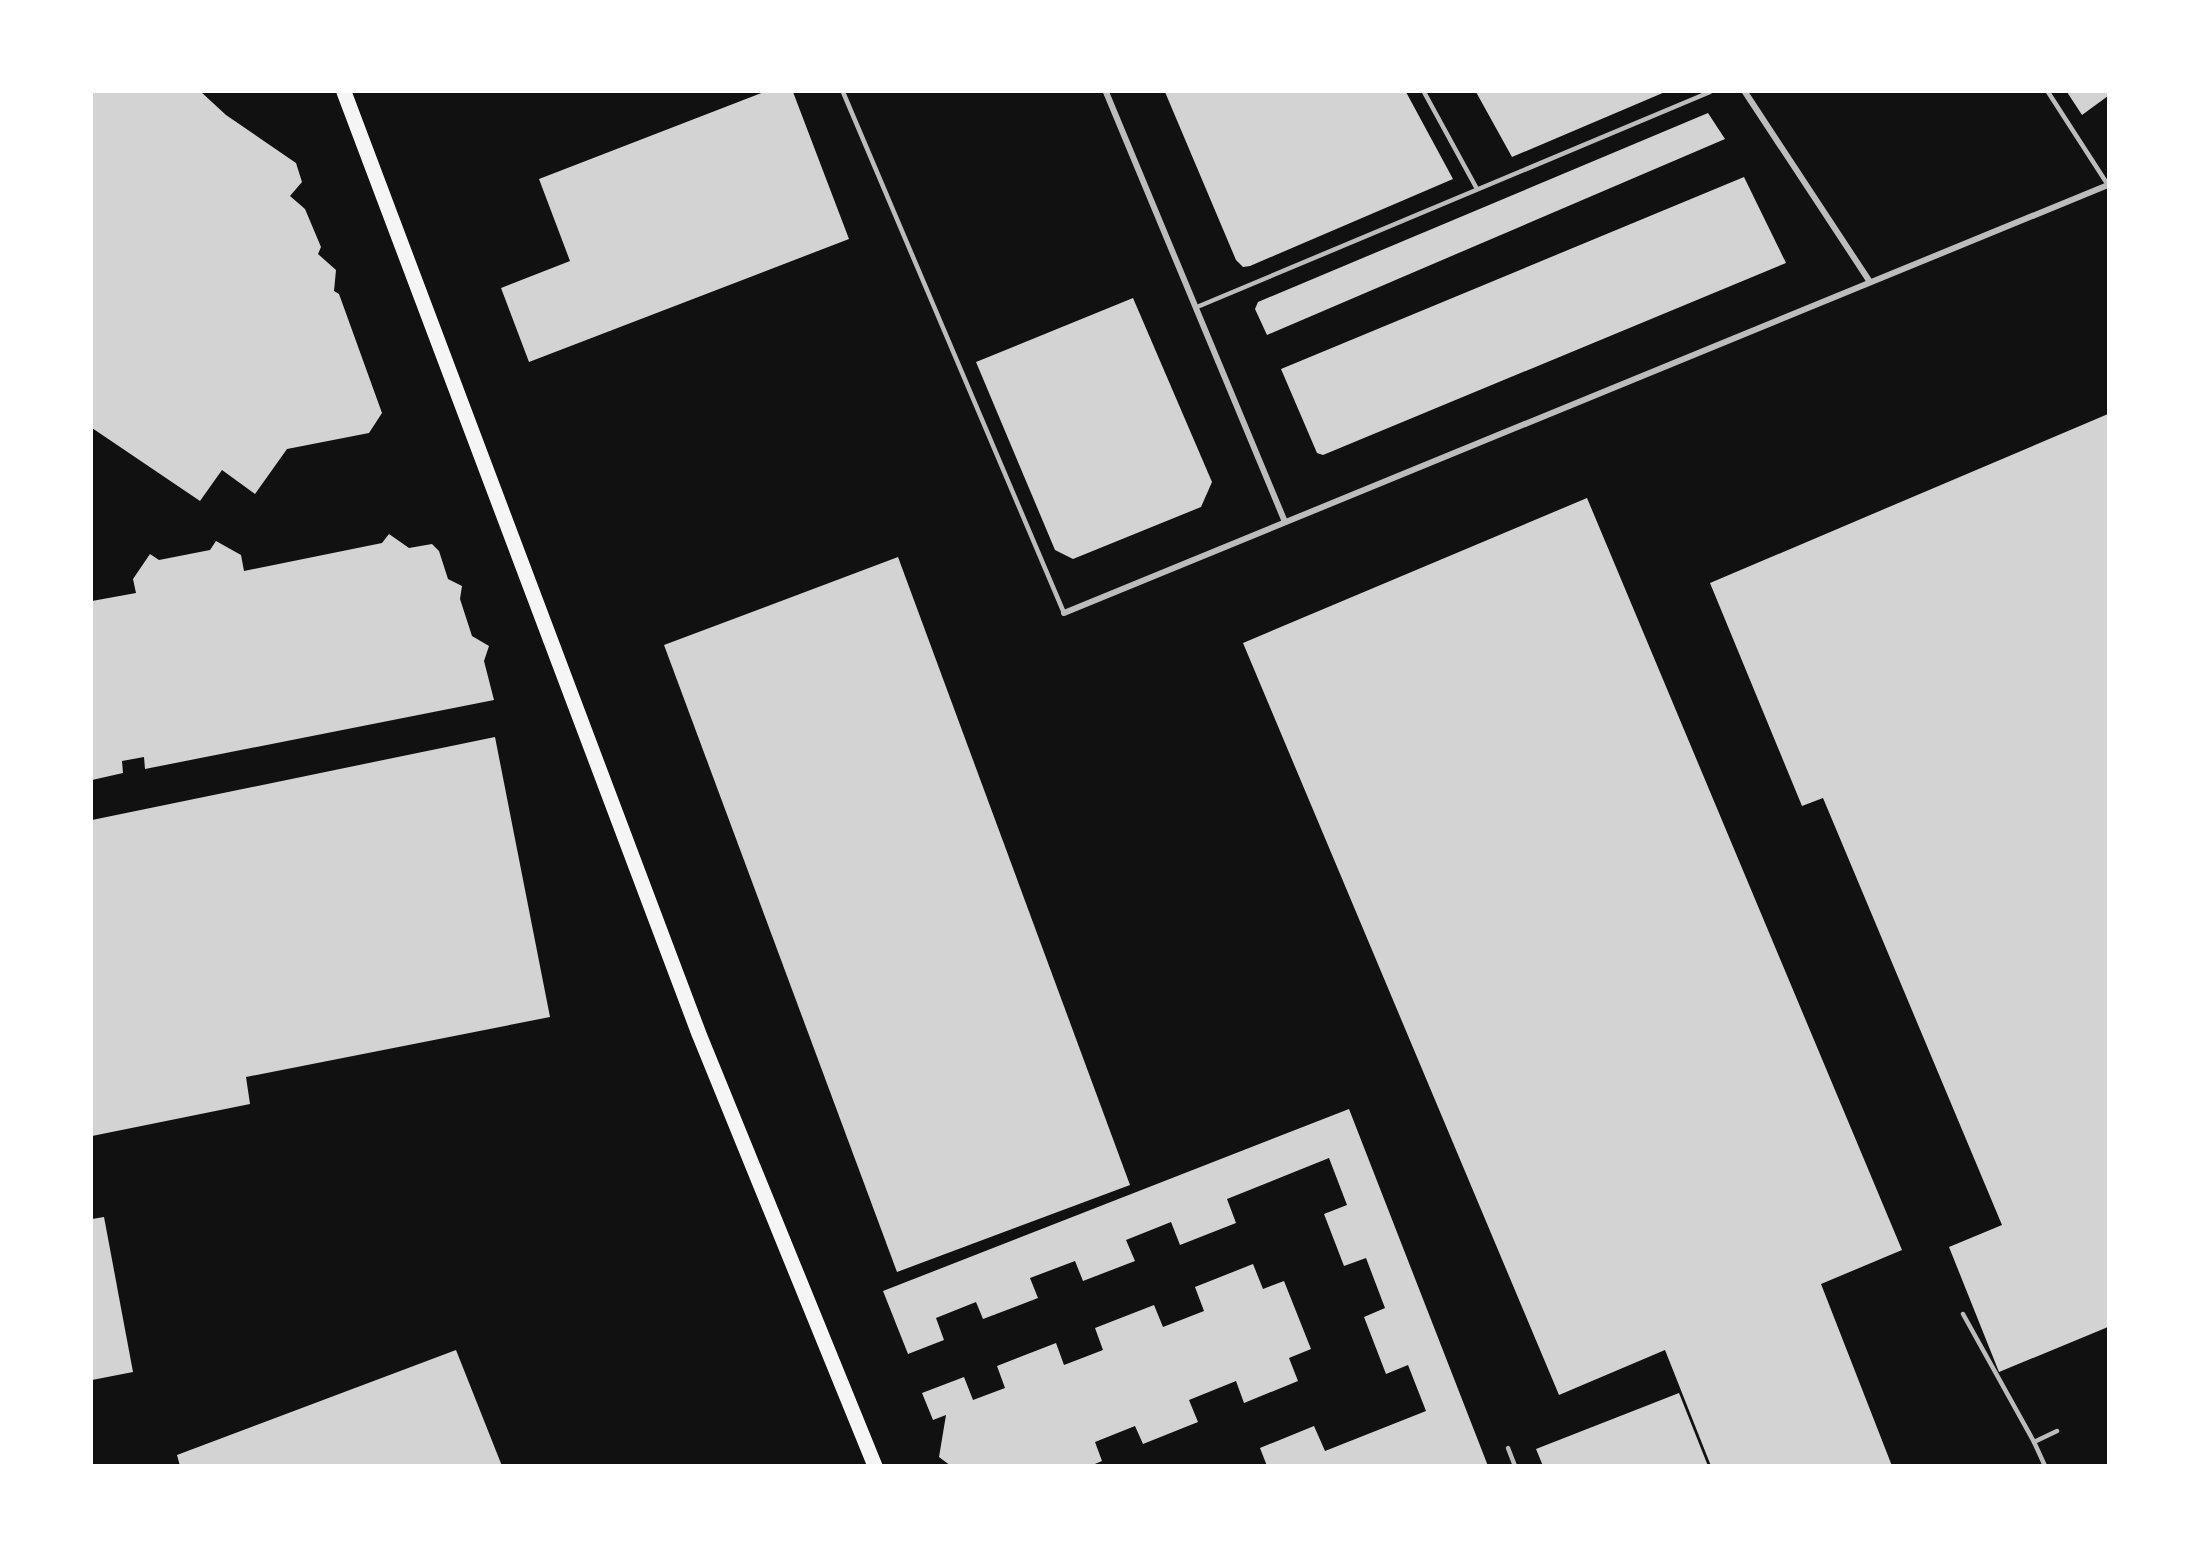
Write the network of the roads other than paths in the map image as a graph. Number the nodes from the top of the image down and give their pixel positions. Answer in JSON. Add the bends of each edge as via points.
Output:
{"nodes":[{"id":1,"x":344,"y":92,"type":"edge"},
{"id":2,"x":843,"y":92,"type":"edge"},
{"id":3,"x":1106,"y":92,"type":"edge"},
{"id":4,"x":1424,"y":92,"type":"edge"},
{"id":5,"x":1710,"y":92,"type":"edge"},
{"id":6,"x":1745,"y":92,"type":"edge"},
{"id":7,"x":2048,"y":92,"type":"edge"},
{"id":8,"x":2108,"y":185,"type":"edge"},
{"id":9,"x":1477,"y":189,"type":"junction"},
{"id":10,"x":1870,"y":282,"type":"junction"},
{"id":11,"x":1197,"y":307,"type":"junction"},
{"id":12,"x":1285,"y":522,"type":"junction"},
{"id":13,"x":1064,"y":613,"type":"joint"},
{"id":14,"x":1963,"y":1314,"type":"dead end"},
{"id":15,"x":2057,"y":1431,"type":"dead end"},
{"id":16,"x":2034,"y":1442,"type":"junction"},
{"id":17,"x":1508,"y":1448,"type":"dead end"},
{"id":18,"x":875,"y":1466,"type":"edge"},
{"id":19,"x":1515,"y":1466,"type":"edge"},
{"id":20,"x":2045,"y":1466,"type":"edge"}],
"edges":[{"from":1,"to":18,"type":"main road","via":[[699,1034]]},
{"from":2,"to":13,"type":"lane"},
{"from":3,"to":11,"type":"street"},
{"from":4,"to":9,"type":"lane"},
{"from":5,"to":9,"type":"lane"},
{"from":6,"to":10,"type":"street"},
{"from":7,"to":8,"type":"lane"},
{"from":8,"to":10,"type":"street"},
{"from":9,"to":11,"type":"lane"},
{"from":10,"to":12,"type":"street"},
{"from":11,"to":12,"type":"street"},
{"from":12,"to":13,"type":"street"},
{"from":14,"to":16,"type":"lane"},
{"from":15,"to":16,"type":"lane"},
{"from":16,"to":20,"type":"lane"},
{"from":17,"to":19,"type":"lane"}]}
